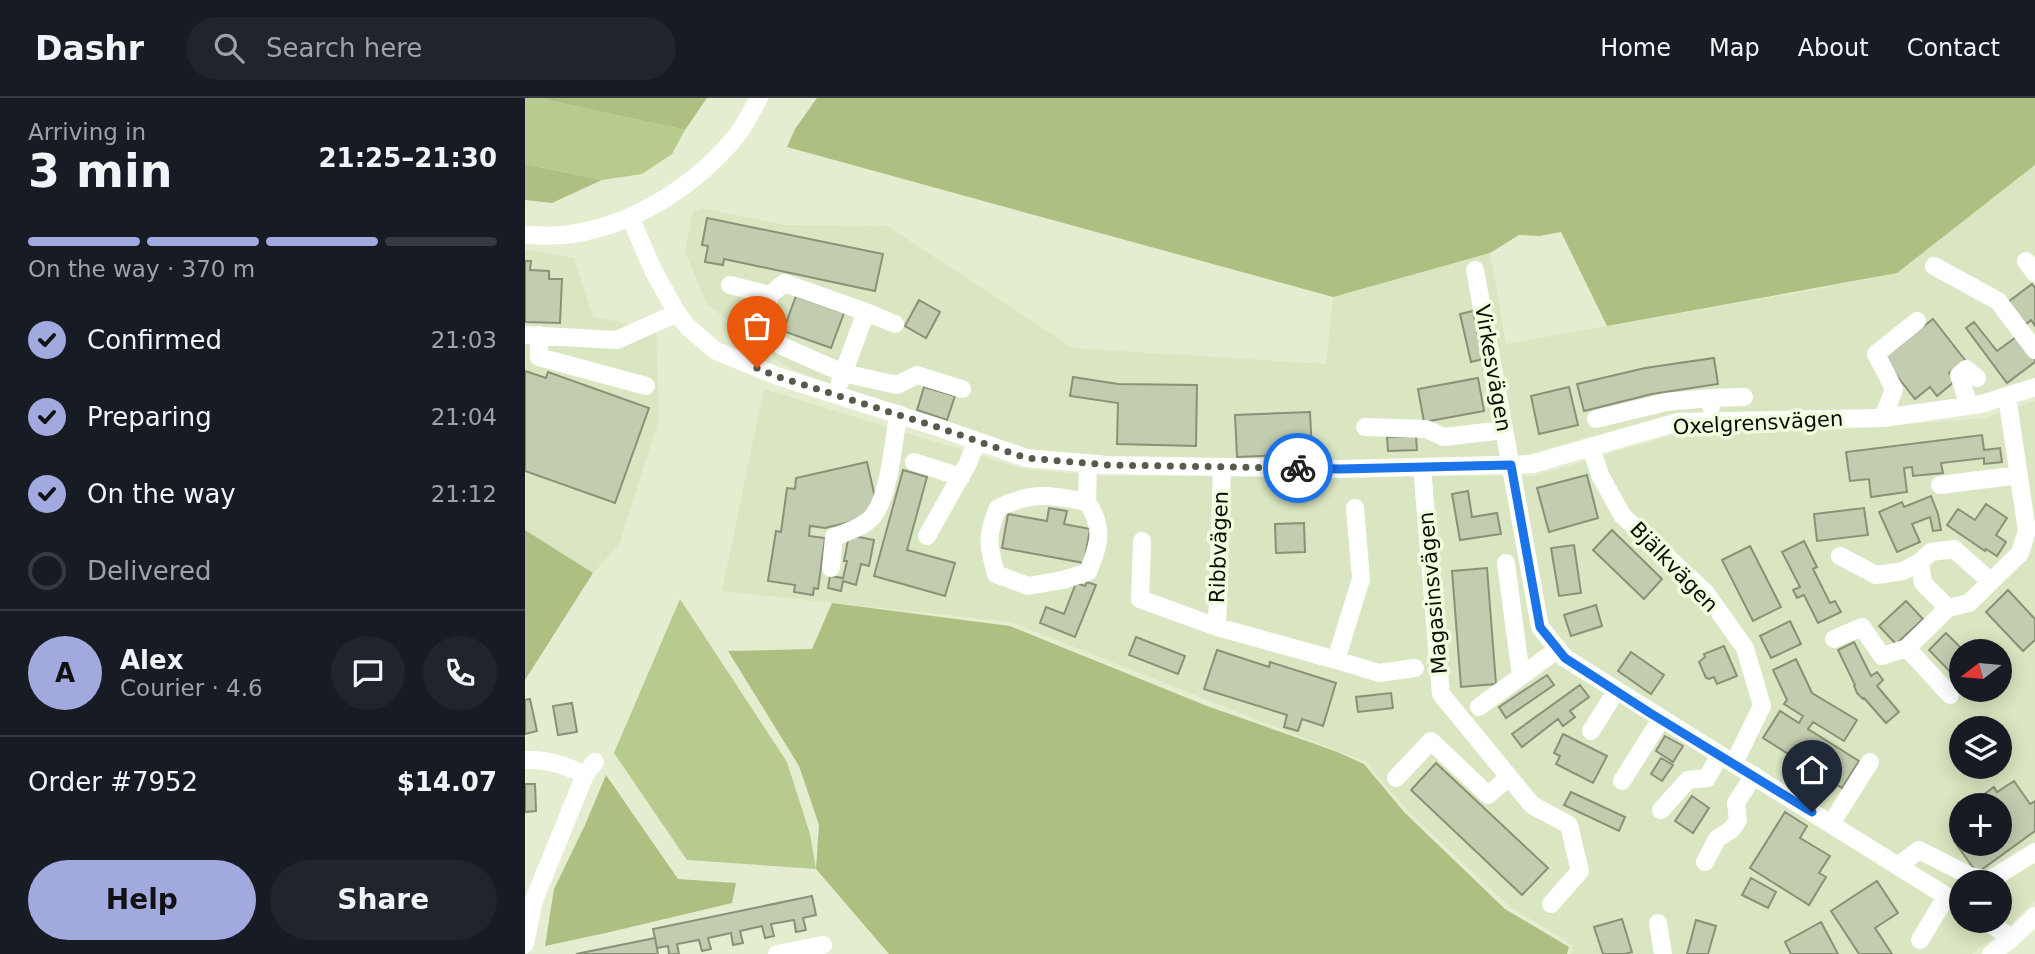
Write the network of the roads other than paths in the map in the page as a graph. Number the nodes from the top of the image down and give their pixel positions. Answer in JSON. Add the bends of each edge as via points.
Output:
{"nodes":[{"id":1,"x":759,"y":98,"type":"edge"},
{"id":2,"x":630,"y":216,"type":"junction"},
{"id":3,"x":525,"y":235,"type":"edge"},
{"id":4,"x":1934,"y":266,"type":"dead end"},
{"id":5,"x":1475,"y":270,"type":"dead end"},
{"id":6,"x":730,"y":285,"type":"dead end"},
{"id":7,"x":770,"y":295,"type":"junction"},
{"id":8,"x":866,"y":312,"type":"junction"},
{"id":9,"x":677,"y":313,"type":"junction"},
{"id":10,"x":1917,"y":321,"type":"dead end"},
{"id":11,"x":895,"y":324,"type":"dead end"},
{"id":12,"x":532,"y":335,"type":"edge"},
{"id":13,"x":2035,"y":351,"type":"edge"},
{"id":14,"x":532,"y":356,"type":"edge"},
{"id":15,"x":843,"y":373,"type":"junction"},
{"id":16,"x":1977,"y":378,"type":"dead end"},
{"id":17,"x":646,"y":386,"type":"dead end"},
{"id":18,"x":2035,"y":387,"type":"edge"},
{"id":19,"x":962,"y":389,"type":"dead end"},
{"id":20,"x":835,"y":395,"type":"junction"},
{"id":21,"x":2007,"y":396,"type":"junction"},
{"id":22,"x":1744,"y":397,"type":"dead end"},
{"id":23,"x":1711,"y":398,"type":"junction"},
{"id":24,"x":1969,"y":406,"type":"junction"},
{"id":25,"x":898,"y":415,"type":"junction"},
{"id":26,"x":1883,"y":418,"type":"junction"},
{"id":27,"x":1596,"y":419,"type":"dead end"},
{"id":28,"x":1712,"y":421,"type":"junction"},
{"id":29,"x":1365,"y":427,"type":"dead end"},
{"id":30,"x":1504,"y":430,"type":"junction"},
{"id":31,"x":977,"y":441,"type":"junction"},
{"id":32,"x":1591,"y":448,"type":"junction"},
{"id":33,"x":914,"y":463,"type":"dead end"},
{"id":34,"x":1088,"y":463,"type":"junction"},
{"id":35,"x":1511,"y":465,"type":"junction"},
{"id":36,"x":1222,"y":467,"type":"junction"},
{"id":37,"x":1422,"y":467,"type":"junction"},
{"id":38,"x":2019,"y":475,"type":"junction"},
{"id":39,"x":961,"y":477,"type":"junction"},
{"id":40,"x":1940,"y":485,"type":"dead end"},
{"id":41,"x":1087,"y":502,"type":"junction"},
{"id":42,"x":1355,"y":508,"type":"dead end"},
{"id":43,"x":2031,"y":534,"type":"edge"},
{"id":44,"x":927,"y":536,"type":"dead end"},
{"id":45,"x":1142,"y":541,"type":"dead end"},
{"id":46,"x":1840,"y":555,"type":"dead end"},
{"id":47,"x":1920,"y":562,"type":"junction"},
{"id":48,"x":1506,"y":563,"type":"dead end"},
{"id":49,"x":831,"y":568,"type":"dead end"},
{"id":50,"x":1991,"y":582,"type":"junction"},
{"id":51,"x":1948,"y":608,"type":"junction"},
{"id":52,"x":1217,"y":627,"type":"junction"},
{"id":53,"x":1834,"y":639,"type":"dead end"},
{"id":54,"x":1907,"y":648,"type":"junction"},
{"id":55,"x":1558,"y":649,"type":"junction"},
{"id":56,"x":1336,"y":660,"type":"junction"},
{"id":57,"x":1415,"y":668,"type":"dead end"},
{"id":58,"x":1521,"y":676,"type":"junction"},
{"id":59,"x":1616,"y":691,"type":"junction"},
{"id":60,"x":1949,"y":694,"type":"edge"},
{"id":61,"x":1479,"y":707,"type":"dead end"},
{"id":62,"x":1661,"y":719,"type":"junction"},
{"id":63,"x":1591,"y":730,"type":"dead end"},
{"id":64,"x":1727,"y":759,"type":"junction"},
{"id":65,"x":525,"y":760,"type":"edge"},
{"id":66,"x":1870,"y":762,"type":"dead end"},
{"id":67,"x":1753,"y":775,"type":"junction"},
{"id":68,"x":1509,"y":777,"type":"junction"},
{"id":69,"x":1396,"y":778,"type":"dead end"},
{"id":70,"x":1622,"y":781,"type":"dead end"},
{"id":71,"x":1661,"y":810,"type":"dead end"},
{"id":72,"x":1831,"y":824,"type":"junction"},
{"id":73,"x":2035,"y":852,"type":"edge"},
{"id":74,"x":1705,"y":862,"type":"dead end"},
{"id":75,"x":1898,"y":866,"type":"junction"},
{"id":76,"x":1946,"y":897,"type":"junction"},
{"id":77,"x":530,"y":899,"type":"edge"},
{"id":78,"x":1949,"y":899,"type":"edge"},
{"id":79,"x":1551,"y":904,"type":"dead end"},
{"id":80,"x":2035,"y":916,"type":"edge"},
{"id":81,"x":1658,"y":923,"type":"dead end"},
{"id":82,"x":1920,"y":940,"type":"dead end"},
{"id":83,"x":525,"y":944,"type":"edge"},
{"id":84,"x":823,"y":945,"type":"dead end"},
{"id":85,"x":2001,"y":948,"type":"edge"},
{"id":86,"x":777,"y":954,"type":"edge"},
{"id":87,"x":1663,"y":954,"type":"edge"}],
"edges":[{"from":1,"to":2,"type":"street","via":[[738,134],[701,172],[657,204]]},
{"from":2,"to":3,"type":"street","via":[[563,235]]},
{"from":2,"to":9,"type":"street","name":"Oxelgrensvägen"},
{"from":4,"to":13,"type":"street","via":[[1998,301]]},
{"from":5,"to":30,"type":"street","name":"Virkesvägen"},
{"from":6,"to":7,"type":"street"},
{"from":7,"to":8,"type":"street","via":[[784,283]]},
{"from":7,"to":15,"type":"street","via":[[771,333],[782,346]]},
{"from":8,"to":11,"type":"street"},
{"from":8,"to":15,"type":"street"},
{"from":9,"to":12,"type":"street","via":[[617,340]]},
{"from":9,"to":20,"type":"street","name":"Oxelgrensvägen","via":[[716,351]]},
{"from":10,"to":26,"type":"street","via":[[1876,354],[1894,389]]},
{"from":12,"to":14,"type":"street"},
{"from":14,"to":17,"type":"street"},
{"from":15,"to":19,"type":"street","via":[[897,385],[917,375]]},
{"from":15,"to":20,"type":"street"},
{"from":16,"to":24,"type":"street","via":[[1966,369],[1959,374]]},
{"from":18,"to":21,"type":"street","name":"Oxelgrensvägen"},
{"from":20,"to":25,"type":"street","name":"Oxelgrensvägen"},
{"from":21,"to":24,"type":"street","name":"Oxelgrensvägen"},
{"from":21,"to":38,"type":"street"},
{"from":22,"to":23,"type":"street"},
{"from":23,"to":27,"type":"street","via":[[1666,402]]},
{"from":23,"to":28,"type":"street"},
{"from":24,"to":26,"type":"street","name":"Oxelgrensvägen"},
{"from":25,"to":31,"type":"street","name":"Oxelgrensvägen"},
{"from":25,"to":49,"type":"street","via":[[884,494],[873,516],[834,537]]},
{"from":26,"to":28,"type":"street","name":"Oxelgrensvägen"},
{"from":28,"to":32,"type":"street","name":"Oxelgrensvägen","via":[[1678,422]]},
{"from":29,"to":30,"type":"street","via":[[1426,429],[1444,437]]},
{"from":30,"to":35,"type":"street","name":"Virkesvägen"},
{"from":31,"to":34,"type":"street","name":"Oxelgrensvägen","via":[[1026,458]]},
{"from":31,"to":39,"type":"street"},
{"from":32,"to":35,"type":"street","name":"Oxelgrensvägen"},
{"from":32,"to":64,"type":"street","name":"Bjälkvägen","via":[[1622,515],[1705,592],[1745,648],[1762,706]]},
{"from":33,"to":39,"type":"street"},
{"from":34,"to":36,"type":"street","name":"Oxelgrensvägen"},
{"from":34,"to":41,"type":"street"},
{"from":35,"to":37,"type":"street","name":"Oxelgrensvägen"},
{"from":35,"to":55,"type":"street","name":"Virkesvägen","via":[[1540,627]]},
{"from":36,"to":37,"type":"street","name":"Oxelgrensvägen"},
{"from":36,"to":52,"type":"street","name":"Ribbvägen"},
{"from":37,"to":68,"type":"street","name":"Magasinsvägen","via":[[1441,694]]},
{"from":38,"to":40,"type":"street"},
{"from":38,"to":43,"type":"street"},
{"from":39,"to":44,"type":"street"},
{"from":41,"to":41,"type":"street","via":[[1046,495],[1014,500],[998,508],[990,527],[989,548],[996,574],[1028,586],[1088,572],[1099,546],[1096,516]]},
{"from":42,"to":56,"type":"street","via":[[1361,579]]},
{"from":43,"to":50,"type":"street","via":[[2020,553]]},
{"from":45,"to":52,"type":"street","via":[[1140,599]]},
{"from":46,"to":47,"type":"street","via":[[1875,575],[1903,571]]},
{"from":47,"to":50,"type":"street","via":[[1931,552],[1954,549]]},
{"from":47,"to":51,"type":"street","via":[[1923,583]]},
{"from":48,"to":58,"type":"street"},
{"from":50,"to":51,"type":"street","via":[[1969,603]]},
{"from":51,"to":54,"type":"street"},
{"from":52,"to":56,"type":"street"},
{"from":53,"to":54,"type":"street","via":[[1862,627],[1882,656]]},
{"from":54,"to":60,"type":"street"},
{"from":55,"to":58,"type":"street"},
{"from":55,"to":59,"type":"street","name":"Virkesvägen"},
{"from":56,"to":57,"type":"street","via":[[1378,673]]},
{"from":58,"to":61,"type":"street"},
{"from":59,"to":62,"type":"street","name":"Virkesvägen"},
{"from":59,"to":63,"type":"street"},
{"from":62,"to":64,"type":"street","name":"Virkesvägen"},
{"from":62,"to":70,"type":"street"},
{"from":64,"to":67,"type":"street","name":"Virkesvägen"},
{"from":64,"to":71,"type":"street","name":"Bjälkvägen","via":[[1707,778],[1688,780]]},
{"from":65,"to":77,"type":"street","via":[[590,768]]},
{"from":66,"to":72,"type":"street"},
{"from":67,"to":72,"type":"street","name":"Virkesvägen"},
{"from":67,"to":74,"type":"street","via":[[1736,803],[1738,820],[1717,839]]},
{"from":68,"to":69,"type":"street","via":[[1488,795],[1431,741]]},
{"from":68,"to":79,"type":"street","name":"Magasinsvägen","via":[[1532,805],[1569,825],[1580,871]]},
{"from":72,"to":75,"type":"street","name":"Virkesvägen"},
{"from":73,"to":75,"type":"street","via":[[1990,880],[1970,876],[1919,850]]},
{"from":75,"to":76,"type":"street","name":"Virkesvägen"},
{"from":76,"to":78,"type":"street","name":"Virkesvägen"},
{"from":76,"to":82,"type":"street"},
{"from":77,"to":83,"type":"street"},
{"from":80,"to":85,"type":"street"},
{"from":81,"to":87,"type":"street"},
{"from":84,"to":86,"type":"street"}]}
